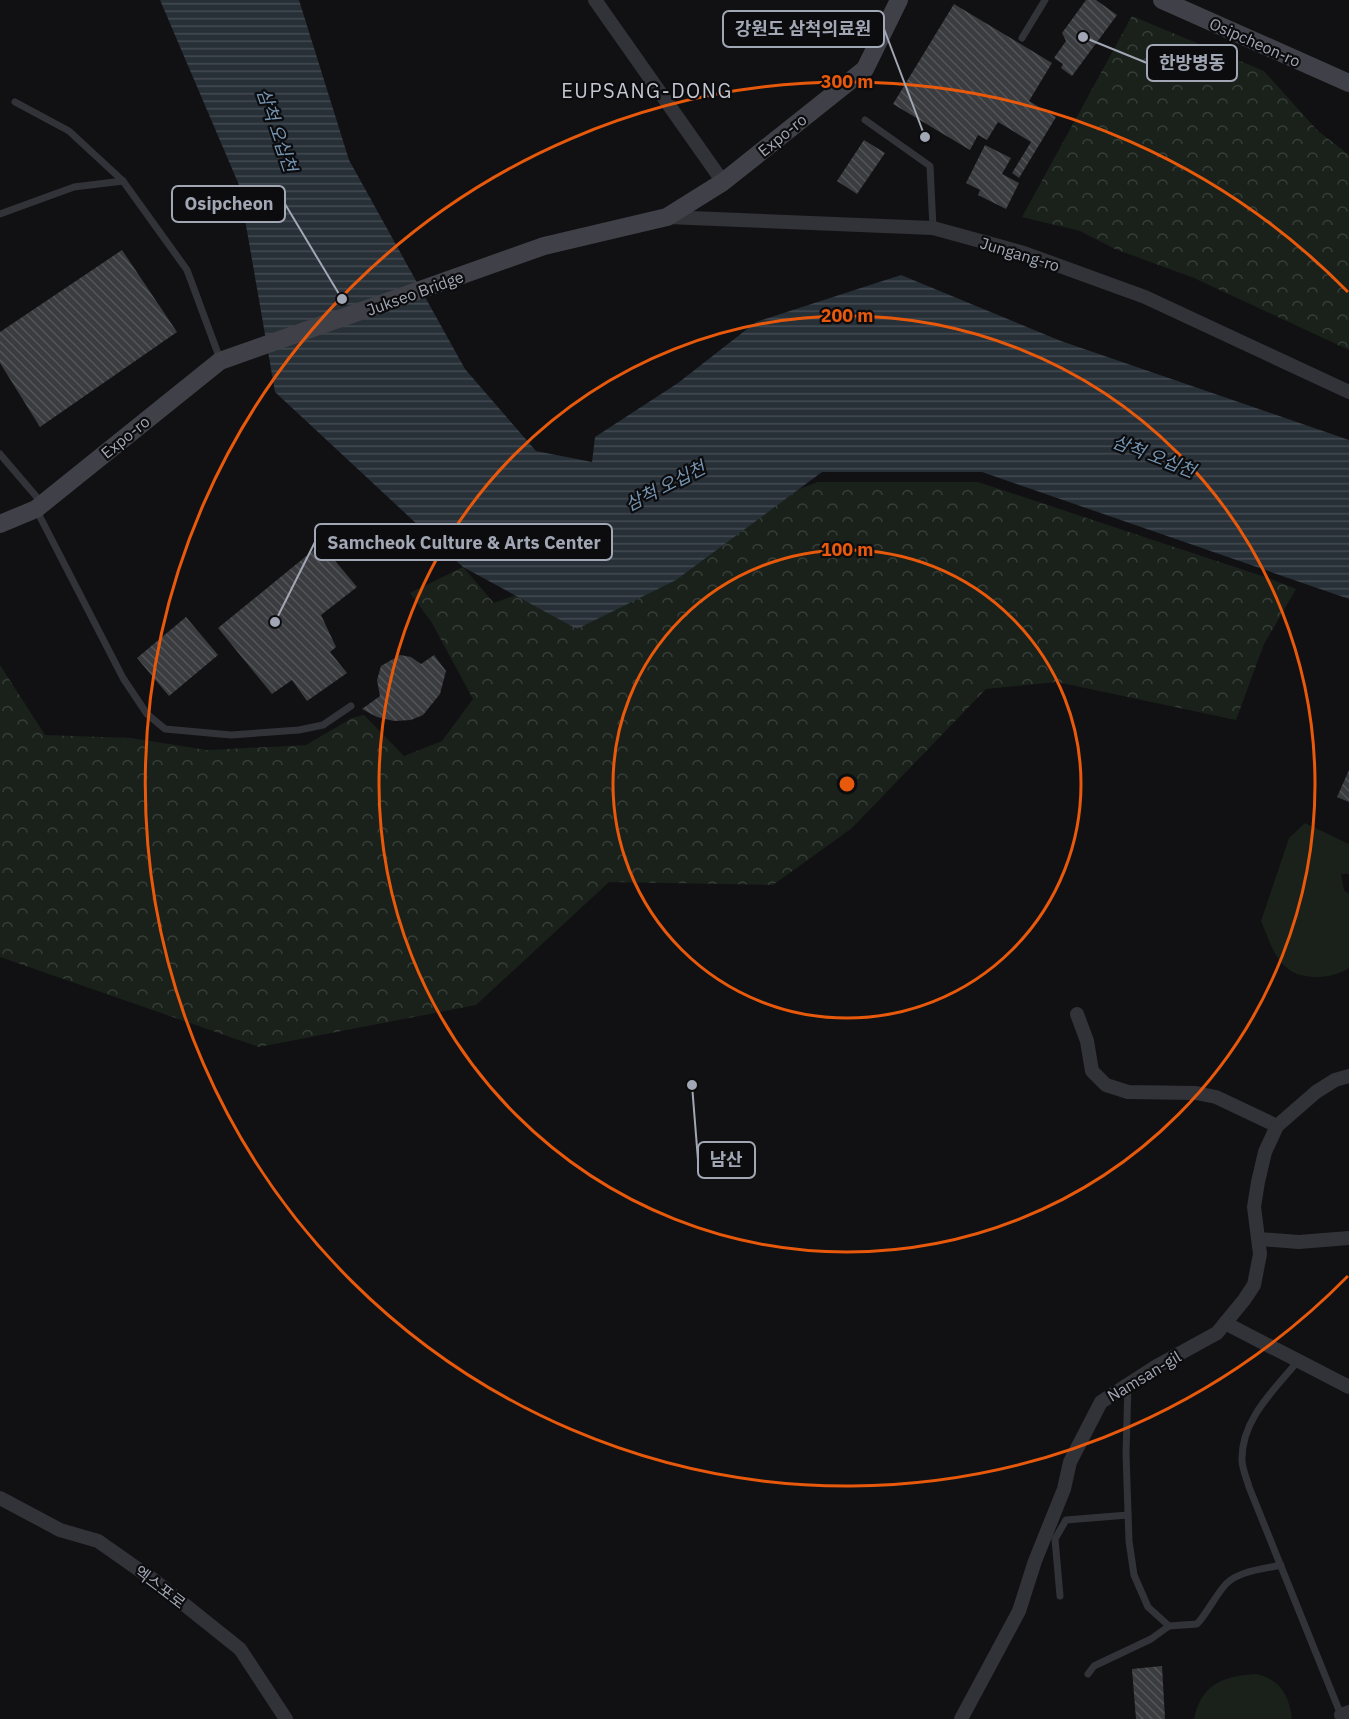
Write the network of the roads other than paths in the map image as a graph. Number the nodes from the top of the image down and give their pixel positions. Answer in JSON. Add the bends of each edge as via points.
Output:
{"nodes":[{"id":1,"x":595,"y":0,"type":"edge"},
{"id":2,"x":900,"y":0,"type":"edge"},
{"id":3,"x":1045,"y":0,"type":"edge"},
{"id":4,"x":1162,"y":0,"type":"edge"},
{"id":5,"x":1022,"y":38,"type":"dead end"},
{"id":6,"x":1349,"y":83,"type":"edge"},
{"id":7,"x":15,"y":102,"type":"dead end"},
{"id":8,"x":865,"y":120,"type":"dead end"},
{"id":9,"x":123,"y":181,"type":"junction"},
{"id":10,"x":723,"y":182,"type":"junction"},
{"id":11,"x":0,"y":214,"type":"edge"},
{"id":12,"x":667,"y":217,"type":"junction"},
{"id":13,"x":933,"y":228,"type":"junction"},
{"id":14,"x":252,"y":351,"type":"joint"},
{"id":15,"x":220,"y":361,"type":"junction"},
{"id":16,"x":1349,"y":392,"type":"edge"},
{"id":17,"x":0,"y":454,"type":"edge"},
{"id":18,"x":39,"y":506,"type":"junction"},
{"id":19,"x":0,"y":524,"type":"edge"},
{"id":20,"x":351,"y":706,"type":"dead end"},
{"id":21,"x":1077,"y":1014,"type":"dead end"},
{"id":22,"x":1349,"y":1076,"type":"edge"},
{"id":23,"x":1277,"y":1126,"type":"junction"},
{"id":24,"x":1349,"y":1238,"type":"edge"},
{"id":25,"x":1259,"y":1239,"type":"junction"},
{"id":26,"x":1225,"y":1323,"type":"junction"},
{"id":27,"x":1298,"y":1360,"type":"junction"},
{"id":28,"x":1128,"y":1384,"type":"junction"},
{"id":29,"x":1349,"y":1387,"type":"edge"},
{"id":30,"x":0,"y":1498,"type":"edge"},
{"id":31,"x":1128,"y":1515,"type":"junction"},
{"id":32,"x":1051,"y":1534,"type":"junction"},
{"id":33,"x":1281,"y":1565,"type":"junction"},
{"id":34,"x":1060,"y":1596,"type":"dead end"},
{"id":35,"x":1169,"y":1626,"type":"junction"},
{"id":36,"x":1089,"y":1674,"type":"dead end"},
{"id":37,"x":1345,"y":1713,"type":"edge"},
{"id":38,"x":286,"y":1719,"type":"edge"},
{"id":39,"x":961,"y":1719,"type":"edge"}],
"edges":[{"from":1,"to":10,"type":"street"},
{"from":2,"to":10,"type":"street","name":"Expo-ro","via":[[865,69]]},
{"from":3,"to":5,"type":"lane"},
{"from":4,"to":6,"type":"street","name":"Osipcheon-ro"},
{"from":7,"to":9,"type":"lane","via":[[69,130]]},
{"from":8,"to":13,"type":"lane","via":[[930,166]]},
{"from":9,"to":11,"type":"lane","via":[[74,187]]},
{"from":9,"to":15,"type":"lane","via":[[187,270]]},
{"from":10,"to":12,"type":"street","name":"Expo-ro"},
{"from":12,"to":13,"type":"street","name":"Jungang-ro"},
{"from":12,"to":14,"type":"street","name":"Jukseo Bridge","via":[[544,246]]},
{"from":13,"to":16,"type":"street","name":"Jungang-ro","via":[[1024,253],[1145,297]]},
{"from":14,"to":15,"type":"street","name":"Expo-ro"},
{"from":15,"to":18,"type":"street","name":"Expo-ro"},
{"from":17,"to":18,"type":"lane"},
{"from":18,"to":19,"type":"street","name":"Expo-ro"},
{"from":18,"to":20,"type":"lane","via":[[123,678],[147,714],[165,729],[231,735],[298,730],[323,725]]},
{"from":21,"to":23,"type":"street","via":[[1092,1071],[1106,1084],[1128,1092],[1216,1097]]},
{"from":22,"to":23,"type":"street","name":"Namsan-gil","via":[[1316,1092]]},
{"from":23,"to":25,"type":"street","name":"Namsan-gil","via":[[1265,1152],[1258,1182],[1254,1208]]},
{"from":24,"to":25,"type":"street","via":[[1299,1242]]},
{"from":25,"to":26,"type":"street","name":"Namsan-gil","via":[[1254,1285]]},
{"from":26,"to":27,"type":"street"},
{"from":26,"to":28,"type":"street","name":"Namsan-gil","via":[[1217,1333]]},
{"from":27,"to":29,"type":"street"},
{"from":27,"to":33,"type":"lane","via":[[1256,1413],[1244,1439],[1242,1462]]},
{"from":28,"to":31,"type":"lane"},
{"from":28,"to":32,"type":"street","name":"Namsan-gil","via":[[1101,1402],[1083,1431]]},
{"from":30,"to":38,"type":"street","name":"엑스포로","via":[[60,1530],[98,1541],[155,1581],[240,1649]]},
{"from":31,"to":32,"type":"lane","via":[[1066,1520]]},
{"from":31,"to":35,"type":"lane","via":[[1134,1575],[1148,1607]]},
{"from":32,"to":34,"type":"lane"},
{"from":32,"to":39,"type":"street","name":"Namsan-gil","via":[[1019,1611]]},
{"from":33,"to":35,"type":"lane","via":[[1242,1574],[1226,1583],[1197,1624]]},
{"from":33,"to":37,"type":"lane"},
{"from":35,"to":36,"type":"lane","via":[[1095,1666]]}]}
